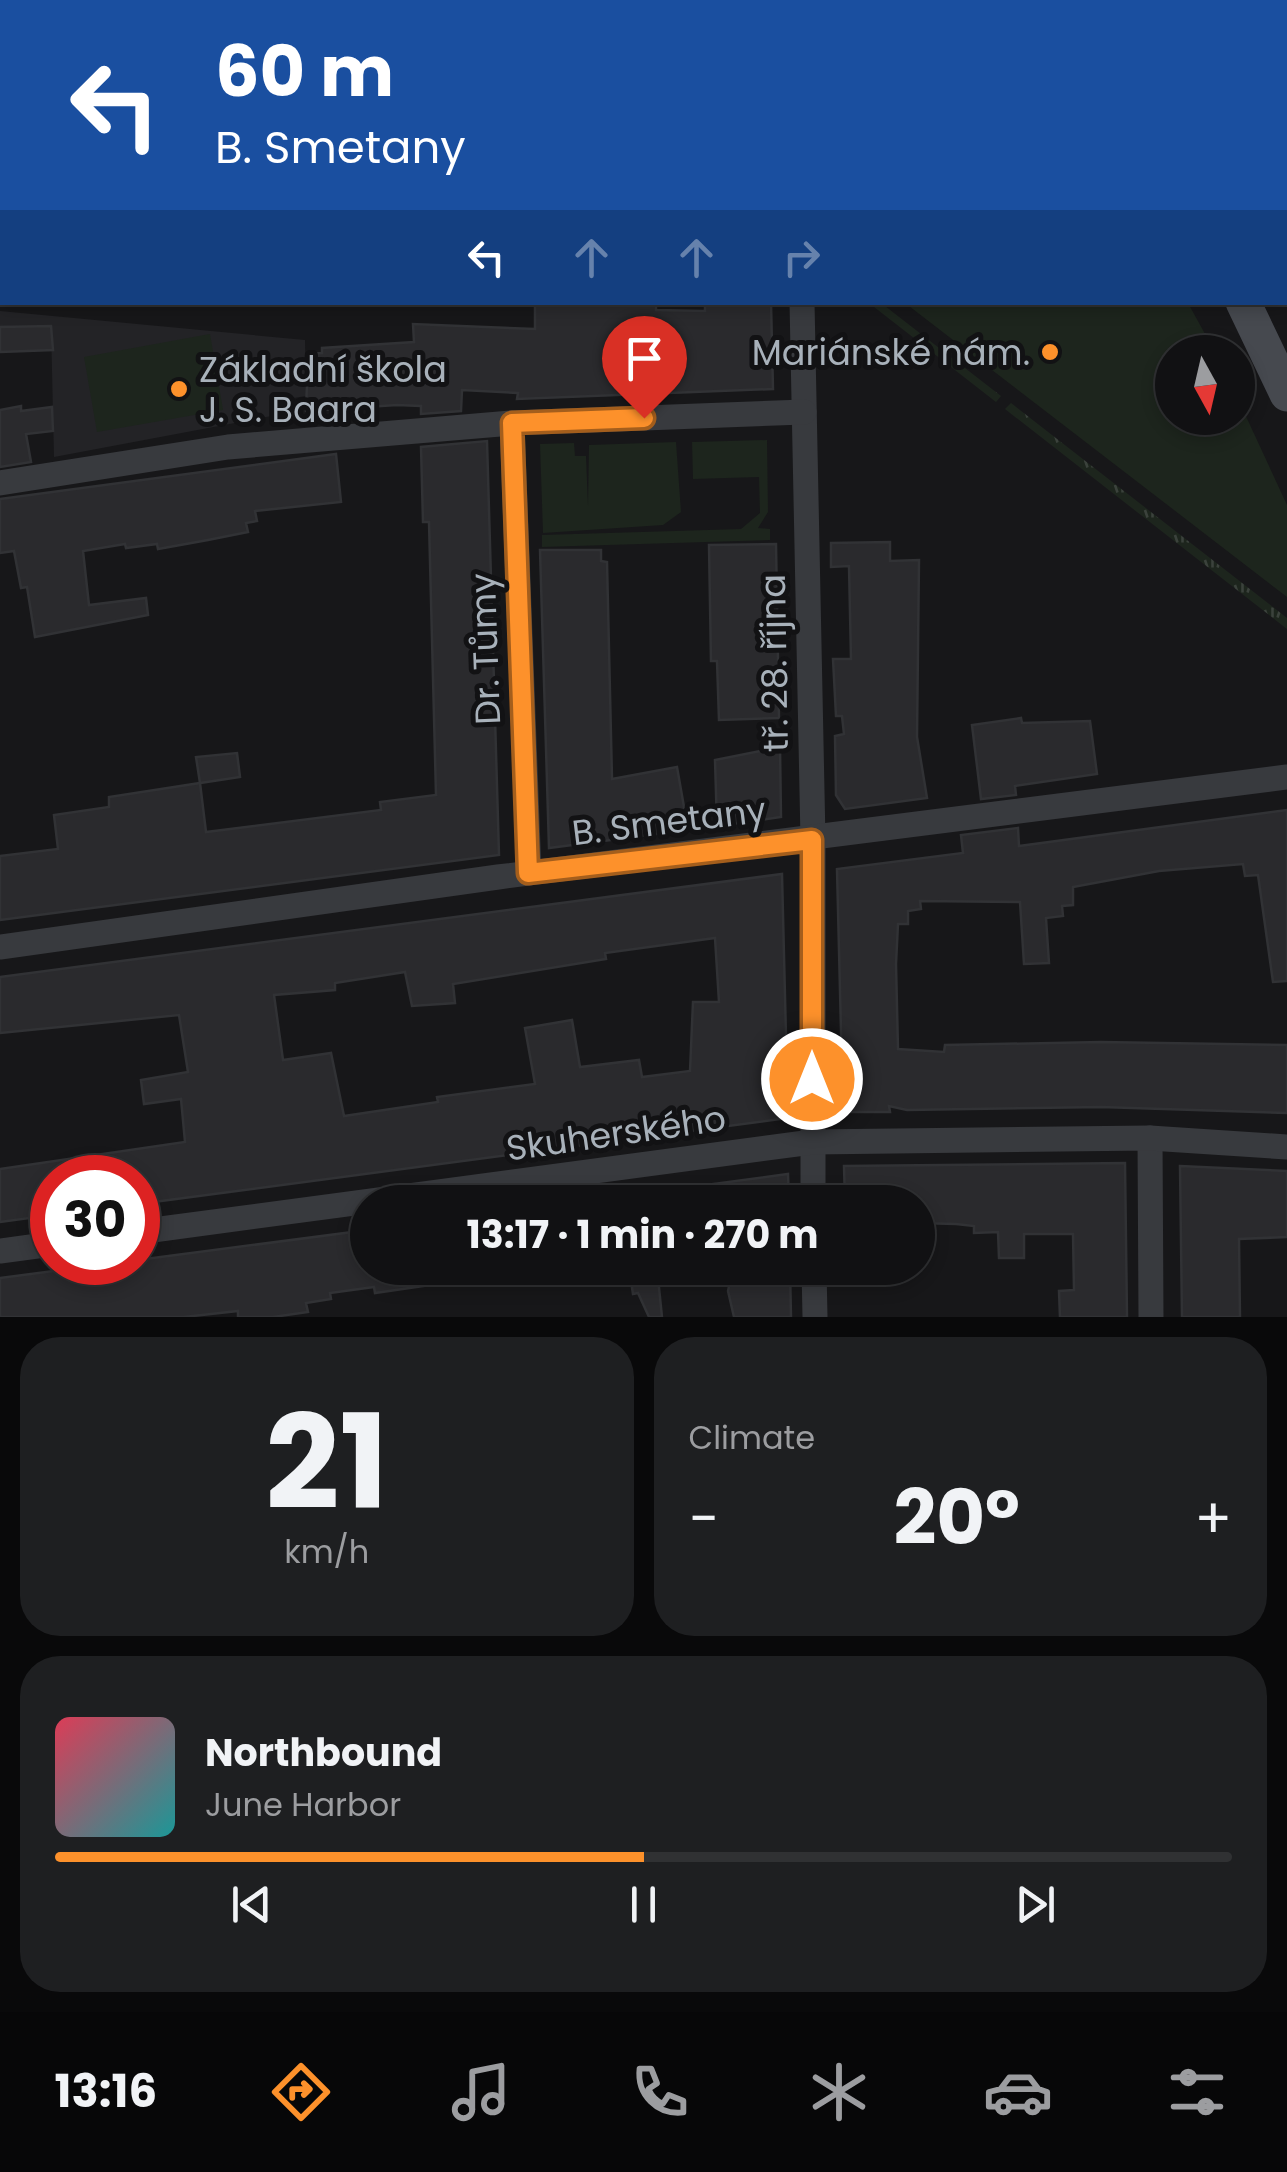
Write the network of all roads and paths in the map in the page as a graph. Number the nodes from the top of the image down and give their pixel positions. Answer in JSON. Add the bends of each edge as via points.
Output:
{"nodes":[{"id":1,"x":802,"y":305,"type":"edge"},
{"id":2,"x":1243,"y":305,"type":"edge"},
{"id":3,"x":1287,"y":394,"type":"edge"},
{"id":4,"x":804,"y":412,"type":"junction"},
{"id":5,"x":512,"y":423,"type":"junction"},
{"id":6,"x":0,"y":483,"type":"edge"},
{"id":7,"x":1287,"y":777,"type":"edge"},
{"id":8,"x":812,"y":840,"type":"junction"},
{"id":9,"x":528,"y":873,"type":"junction"},
{"id":10,"x":0,"y":946,"type":"edge"},
{"id":11,"x":1150,"y":1138,"type":"junction"},
{"id":12,"x":812,"y":1142,"type":"junction"},
{"id":13,"x":1287,"y":1147,"type":"edge"},
{"id":14,"x":813,"y":1185,"type":"edge"},
{"id":15,"x":160,"y":1229,"type":"edge"},
{"id":16,"x":30,"y":1247,"type":"edge"},
{"id":17,"x":0,"y":1251,"type":"edge"},
{"id":18,"x":814,"y":1285,"type":"edge"},
{"id":19,"x":815,"y":1317,"type":"edge"},
{"id":20,"x":1151,"y":1317,"type":"edge"}],
"edges":[{"from":1,"to":4,"type":"street","name":"tř. 28. října"},
{"from":2,"to":3,"type":"street"},
{"from":4,"to":5,"type":"street"},
{"from":4,"to":8,"type":"street","name":"tř. 28. října"},
{"from":5,"to":6,"type":"street","via":[[228,447]]},
{"from":5,"to":9,"type":"street","name":"Dr. Tůmy"},
{"from":7,"to":8,"type":"street","name":"B. Smetany"},
{"from":8,"to":9,"type":"street","name":"B. Smetany"},
{"from":8,"to":12,"type":"street","name":"tř. 28. října"},
{"from":9,"to":10,"type":"street","name":"B. Smetany"},
{"from":11,"to":12,"type":"street","name":"Skuherského"},
{"from":11,"to":13,"type":"street","name":"Skuherského"},
{"from":11,"to":20,"type":"street"},
{"from":12,"to":14,"type":"street","name":"tř. 28. října"},
{"from":12,"to":15,"type":"street","name":"Skuherského"},
{"from":16,"to":17,"type":"street"},
{"from":18,"to":19,"type":"street"}]}
